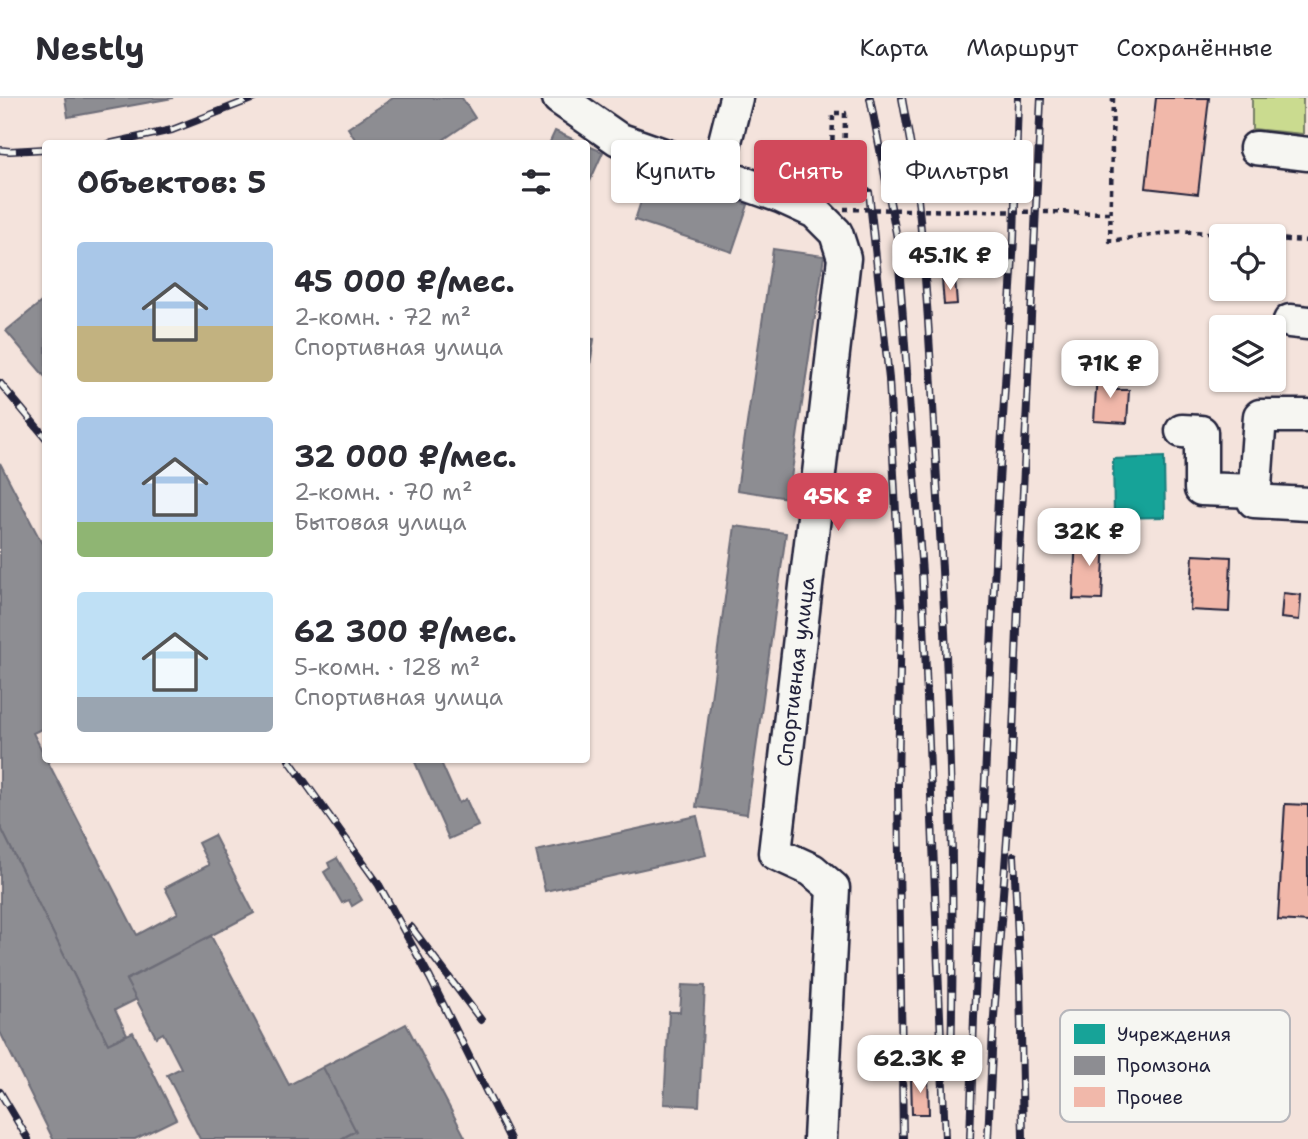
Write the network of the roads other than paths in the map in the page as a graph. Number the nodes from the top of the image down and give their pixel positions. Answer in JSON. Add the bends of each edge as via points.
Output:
{"nodes":[{"id":1,"x":559,"y":98,"type":"edge"},
{"id":2,"x":736,"y":98,"type":"edge"},
{"id":3,"x":621,"y":140,"type":"edge"},
{"id":4,"x":725,"y":140,"type":"edge"},
{"id":5,"x":1256,"y":148,"type":"dead end"},
{"id":6,"x":1308,"y":154,"type":"edge"},
{"id":7,"x":740,"y":181,"type":"edge"},
{"id":8,"x":1308,"y":416,"type":"edge"},
{"id":9,"x":1182,"y":431,"type":"dead end"},
{"id":10,"x":1255,"y":491,"type":"junction"},
{"id":11,"x":1308,"y":504,"type":"edge"},
{"id":12,"x":820,"y":1139,"type":"edge"}],
"edges":[{"from":1,"to":3,"type":"street","name":"Спортивная улица"},
{"from":2,"to":4,"type":"street"},
{"from":5,"to":6,"type":"street"},
{"from":7,"to":12,"type":"street","name":"Спортивная улица","via":[[815,212],[836,233],[844,258],[775,853],[812,870],[833,888]]},
{"from":8,"to":10,"type":"street","via":[[1260,416]]},
{"from":9,"to":10,"type":"street","via":[[1201,432],[1201,489]]},
{"from":10,"to":11,"type":"street","via":[[1254,501]]}]}
